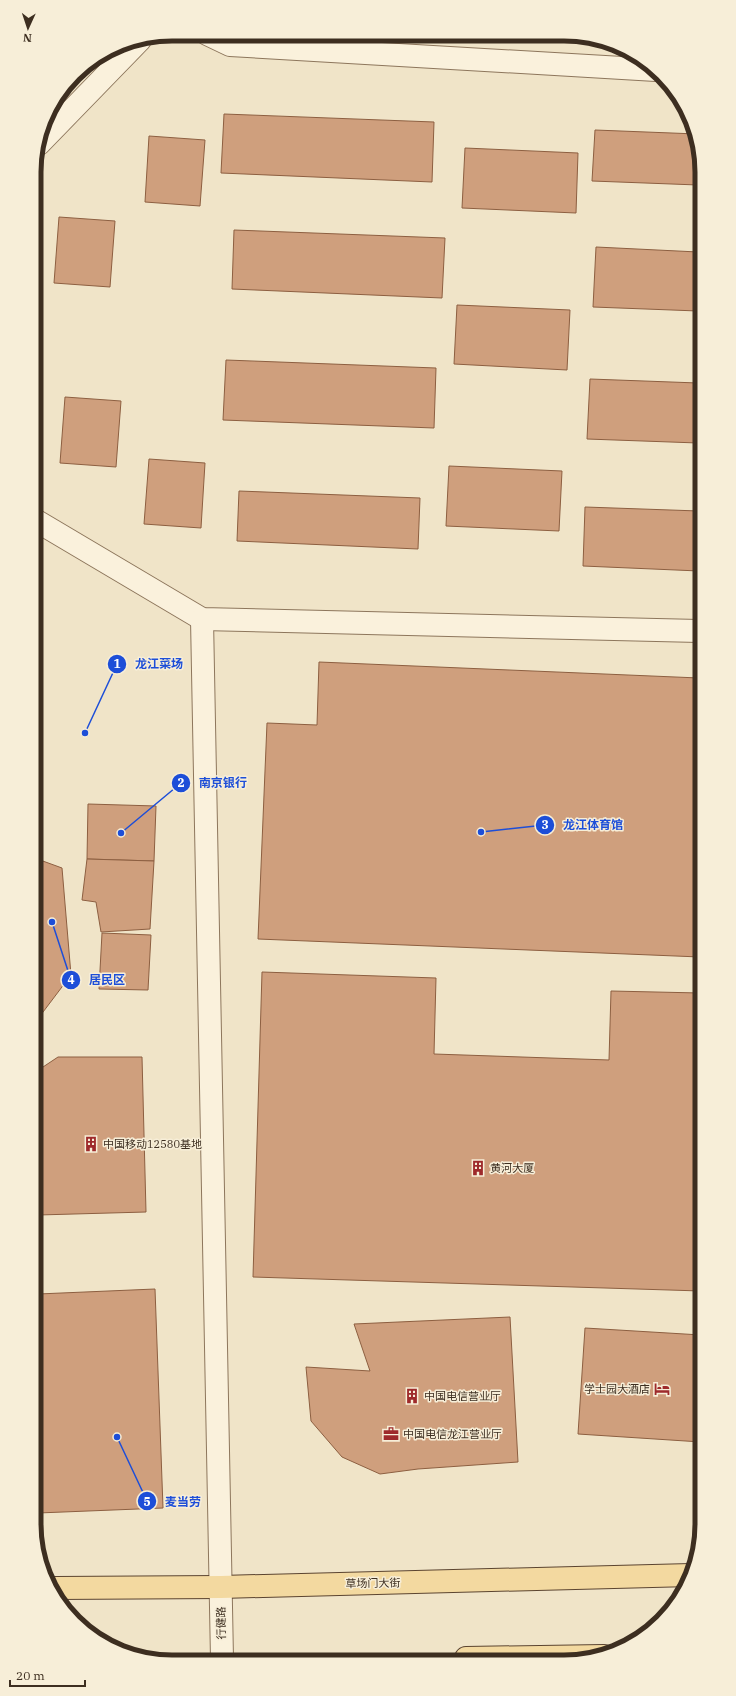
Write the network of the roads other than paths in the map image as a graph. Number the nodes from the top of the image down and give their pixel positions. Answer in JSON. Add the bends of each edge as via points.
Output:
{"nodes":[{"id":1,"x":222,"y":41,"type":"edge"},
{"id":2,"x":133,"y":47,"type":"edge"},
{"id":3,"x":645,"y":69,"type":"edge"},
{"id":4,"x":45,"y":138,"type":"edge"},
{"id":5,"x":41,"y":524,"type":"edge"},
{"id":6,"x":202,"y":619,"type":"junction"},
{"id":7,"x":695,"y":631,"type":"edge"},
{"id":8,"x":685,"y":1575,"type":"edge"},
{"id":9,"x":221,"y":1587,"type":"junction"},
{"id":10,"x":58,"y":1588,"type":"edge"},
{"id":11,"x":222,"y":1655,"type":"edge"}],
"edges":[{"from":1,"to":3,"type":"street","via":[[230,45]]},
{"from":2,"to":4,"type":"street"},
{"from":5,"to":6,"type":"street"},
{"from":6,"to":7,"type":"street"},
{"from":6,"to":9,"type":"street","name":"行健路"},
{"from":8,"to":9,"type":"main road","name":"草场门大街"},
{"from":9,"to":10,"type":"main road","name":"草场门大街"},
{"from":9,"to":11,"type":"street","name":"行健路"}]}
